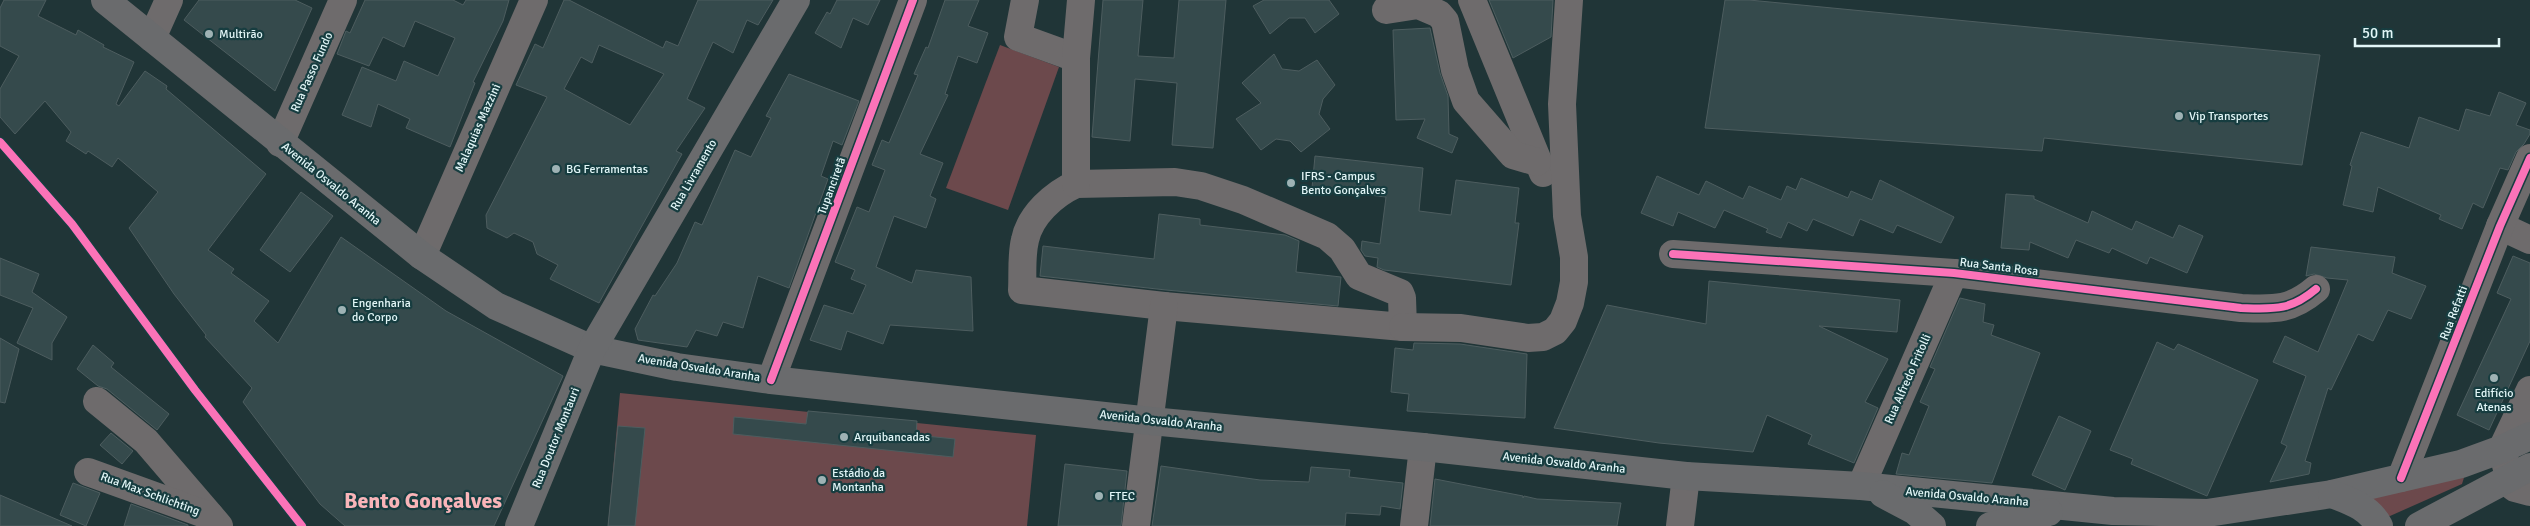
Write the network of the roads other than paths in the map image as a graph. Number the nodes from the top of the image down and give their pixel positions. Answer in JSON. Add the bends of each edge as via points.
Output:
{"nodes":[{"id":1,"x":105,"y":0,"type":"edge"},
{"id":2,"x":169,"y":0,"type":"edge"},
{"id":3,"x":343,"y":0,"type":"edge"},
{"id":4,"x":534,"y":0,"type":"edge"},
{"id":5,"x":796,"y":0,"type":"edge"},
{"id":6,"x":913,"y":0,"type":"edge"},
{"id":7,"x":1025,"y":0,"type":"edge"},
{"id":8,"x":1081,"y":0,"type":"edge"},
{"id":9,"x":1472,"y":0,"type":"edge"},
{"id":10,"x":1569,"y":0,"type":"edge"},
{"id":11,"x":1386,"y":10,"type":"dead end"},
{"id":12,"x":152,"y":38,"type":"junction"},
{"id":13,"x":1076,"y":58,"type":"junction"},
{"id":14,"x":280,"y":143,"type":"junction"},
{"id":15,"x":2530,"y":158,"type":"edge"},
{"id":16,"x":1537,"y":162,"type":"junction"},
{"id":17,"x":1076,"y":184,"type":"junction"},
{"id":18,"x":1567,"y":216,"type":"junction"},
{"id":19,"x":2500,"y":226,"type":"junction"},
{"id":20,"x":2530,"y":240,"type":"edge"},
{"id":21,"x":1673,"y":254,"type":"dead end"},
{"id":22,"x":422,"y":256,"type":"junction"},
{"id":23,"x":1954,"y":273,"type":"junction"},
{"id":24,"x":2316,"y":289,"type":"dead end"},
{"id":25,"x":1164,"y":306,"type":"junction"},
{"id":26,"x":1403,"y":328,"type":"junction"},
{"id":27,"x":592,"y":349,"type":"junction"},
{"id":28,"x":771,"y":380,"type":"junction"},
{"id":29,"x":2530,"y":390,"type":"edge"},
{"id":30,"x":97,"y":401,"type":"dead end"},
{"id":31,"x":1151,"y":421,"type":"junction"},
{"id":32,"x":2530,"y":436,"type":"edge"},
{"id":33,"x":1423,"y":447,"type":"junction"},
{"id":34,"x":2502,"y":449,"type":"junction"},
{"id":35,"x":88,"y":472,"type":"dead end"},
{"id":36,"x":1686,"y":476,"type":"junction"},
{"id":37,"x":2401,"y":478,"type":"junction"},
{"id":38,"x":2523,"y":479,"type":"edge"},
{"id":39,"x":1866,"y":487,"type":"junction"},
{"id":40,"x":2332,"y":494,"type":"junction"},
{"id":41,"x":2075,"y":507,"type":"junction"},
{"id":42,"x":215,"y":521,"type":"edge"},
{"id":43,"x":520,"y":526,"type":"edge"},
{"id":44,"x":1136,"y":526,"type":"edge"},
{"id":45,"x":1414,"y":526,"type":"edge"},
{"id":46,"x":1680,"y":526,"type":"edge"},
{"id":47,"x":1932,"y":526,"type":"edge"},
{"id":48,"x":1990,"y":526,"type":"edge"},
{"id":49,"x":2379,"y":526,"type":"edge"},
{"id":50,"x":2419,"y":526,"type":"edge"}],
"edges":[{"from":1,"to":12,"type":"main road","name":"Avenida Osvaldo Aranha"},
{"from":2,"to":12,"type":"street"},
{"from":3,"to":14,"type":"street","name":"Rua Passo Fundo"},
{"from":4,"to":22,"type":"street","name":"Malaquias Mazzini"},
{"from":5,"to":27,"type":"main road","name":"Rua Livramento"},
{"from":6,"to":28,"type":"street","name":"Tupanciretã"},
{"from":7,"to":13,"type":"street","via":[[1018,37]]},
{"from":8,"to":13,"type":"street"},
{"from":9,"to":16,"type":"street"},
{"from":10,"to":18,"type":"street","via":[[1562,104]]},
{"from":11,"to":16,"type":"street","via":[[1418,5],[1439,14],[1445,21],[1455,70],[1466,100],[1513,155]]},
{"from":12,"to":14,"type":"main road","name":"Avenida Osvaldo Aranha"},
{"from":13,"to":17,"type":"street"},
{"from":14,"to":22,"type":"main road","name":"Avenida Osvaldo Aranha"},
{"from":15,"to":19,"type":"street","name":"Rua Refatti"},
{"from":16,"to":18,"type":"street"},
{"from":17,"to":25,"type":"street","via":[[1049,202],[1028,230],[1024,242],[1022,290]]},
{"from":17,"to":26,"type":"street","via":[[1175,182],[1201,186],[1327,236],[1342,249],[1359,276],[1400,292]]},
{"from":18,"to":26,"type":"street","via":[[1574,258],[1574,282],[1563,321],[1554,331],[1544,337],[1528,338],[1461,328]]},
{"from":19,"to":20,"type":"street"},
{"from":19,"to":37,"type":"street","name":"Rua Refatti"},
{"from":21,"to":23,"type":"street","name":"Rua Santa Rosa"},
{"from":22,"to":27,"type":"main road","name":"Avenida Osvaldo Aranha","via":[[496,306]]},
{"from":23,"to":24,"type":"street","name":"Rua Santa Rosa","via":[[2241,308],[2289,306],[2302,301]]},
{"from":23,"to":39,"type":"street","name":"Rua Alfredo Fritolli"},
{"from":25,"to":26,"type":"street"},
{"from":25,"to":31,"type":"street"},
{"from":27,"to":28,"type":"main road","name":"Avenida Osvaldo Aranha","via":[[677,367]]},
{"from":27,"to":43,"type":"main road","name":"Rua Doutor Montauri"},
{"from":28,"to":31,"type":"main road","name":"Avenida Osvaldo Aranha"},
{"from":29,"to":34,"type":"street"},
{"from":30,"to":42,"type":"street","via":[[146,441]]},
{"from":31,"to":33,"type":"main road","name":"Avenida Osvaldo Aranha"},
{"from":31,"to":44,"type":"street"},
{"from":32,"to":34,"type":"main road","name":"Avenida Osvaldo Aranha"},
{"from":33,"to":36,"type":"main road","name":"Avenida Osvaldo Aranha"},
{"from":33,"to":45,"type":"street"},
{"from":34,"to":37,"type":"main road","name":"Avenida Osvaldo Aranha","via":[[2461,464]]},
{"from":34,"to":38,"type":"street"},
{"from":35,"to":42,"type":"street","name":"Rua Max Schlichting"},
{"from":36,"to":39,"type":"main road","name":"Avenida Osvaldo Aranha"},
{"from":36,"to":46,"type":"street"},
{"from":37,"to":40,"type":"main road","name":"Avenida Osvaldo Aranha"},
{"from":38,"to":50,"type":"main road"},
{"from":39,"to":41,"type":"main road","name":"Avenida Osvaldo Aranha"},
{"from":39,"to":47,"type":"main road","via":[[1915,511]]},
{"from":40,"to":41,"type":"main road","name":"Avenida Osvaldo Aranha","via":[[2207,513]]},
{"from":40,"to":49,"type":"main road","via":[[2356,503]]},
{"from":41,"to":48,"type":"main road"}]}
